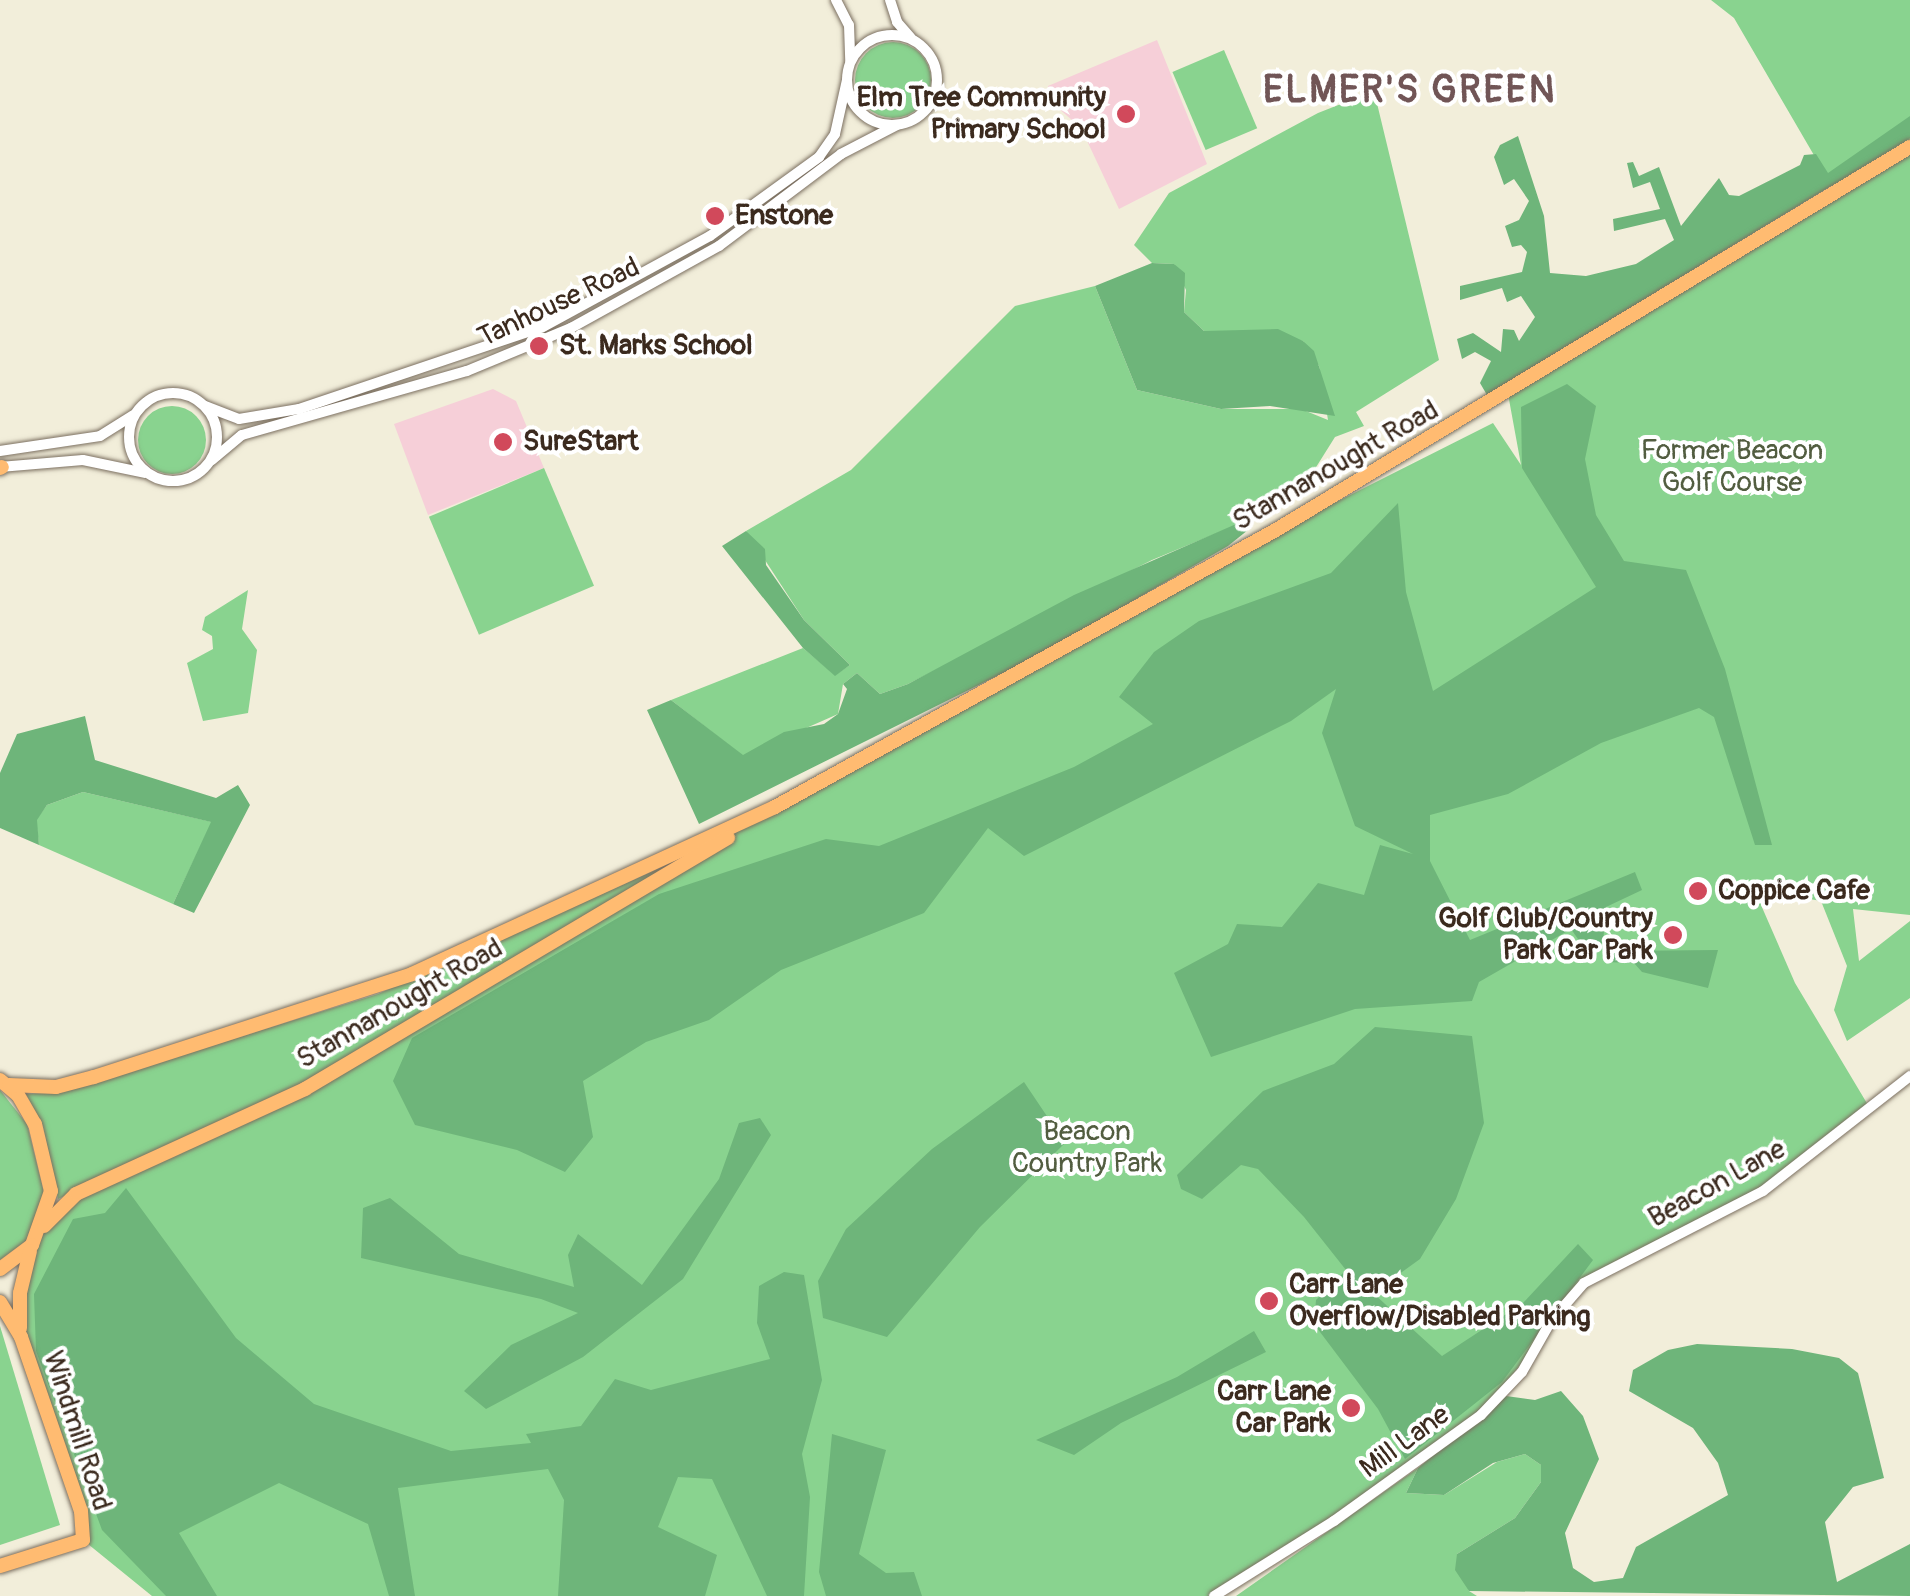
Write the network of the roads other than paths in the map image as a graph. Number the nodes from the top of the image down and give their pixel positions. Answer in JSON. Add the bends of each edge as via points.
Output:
{"nodes":[{"id":1,"x":836,"y":0,"type":"edge"},
{"id":2,"x":890,"y":0,"type":"edge"},
{"id":3,"x":915,"y":41,"type":"junction"},
{"id":4,"x":848,"y":76,"type":"junction"},
{"id":5,"x":897,"y":125,"type":"junction"},
{"id":6,"x":1910,"y":147,"type":"edge"},
{"id":7,"x":205,"y":406,"type":"junction"},
{"id":8,"x":137,"y":411,"type":"junction"},
{"id":9,"x":0,"y":450,"type":"edge"},
{"id":10,"x":212,"y":460,"type":"junction"},
{"id":11,"x":0,"y":468,"type":"edge"},
{"id":12,"x":146,"y":473,"type":"junction"},
{"id":13,"x":775,"y":807,"type":"junction"},
{"id":14,"x":1910,"y":1076,"type":"edge"},
{"id":15,"x":5,"y":1082,"type":"edge"},
{"id":16,"x":44,"y":1226,"type":"junction"},
{"id":17,"x":32,"y":1246,"type":"junction"},
{"id":18,"x":0,"y":1269,"type":"edge"},
{"id":19,"x":1584,"y":1283,"type":"joint"},
{"id":20,"x":0,"y":1302,"type":"edge"},
{"id":21,"x":21,"y":1337,"type":"junction"},
{"id":22,"x":0,"y":1566,"type":"edge"},
{"id":23,"x":1214,"y":1596,"type":"edge"}],
"edges":[{"from":1,"to":4,"type":"street","name":"Tanhouse Road","via":[[851,35]]},
{"from":2,"to":3,"type":"street","via":[[896,22]]},
{"from":3,"to":4,"type":"street","via":[[874,39]]},
{"from":3,"to":5,"type":"street","via":[[933,61],[937,84],[923,114]]},
{"from":4,"to":5,"type":"street","via":[[860,112]]},
{"from":4,"to":7,"type":"street","name":"Tanhouse Road","via":[[832,143],[819,157],[710,236],[560,318],[445,365],[299,409],[239,419]]},
{"from":5,"to":10,"type":"street","name":"Tanhouse Road","via":[[840,154],[718,246],[571,328],[467,371],[242,435]]},
{"from":6,"to":13,"type":"main road","name":"Stannanought Road","via":[[1478,412]]},
{"from":7,"to":8,"type":"street","via":[[171,393]]},
{"from":7,"to":10,"type":"street","via":[[216,426]]},
{"from":8,"to":9,"type":"street","via":[[100,436]]},
{"from":8,"to":12,"type":"street","via":[[129,437]]},
{"from":10,"to":12,"type":"street","via":[[181,482]]},
{"from":11,"to":12,"type":"street","via":[[83,460]]},
{"from":13,"to":15,"type":"main road","name":"Stannanought Road","via":[[412,974],[94,1077],[56,1087]]},
{"from":13,"to":16,"type":"main road","name":"Stannanought Road","via":[[647,890],[305,1089],[76,1194]]},
{"from":14,"to":19,"type":"street","name":"Beacon Lane","via":[[1762,1192]]},
{"from":15,"to":16,"type":"main road","via":[[35,1124],[50,1176]]},
{"from":16,"to":17,"type":"main road"},
{"from":17,"to":18,"type":"main road"},
{"from":17,"to":21,"type":"main road","name":"Windmill Road","via":[[20,1293]]},
{"from":19,"to":23,"type":"street","name":"Mill Lane","via":[[1522,1372],[1481,1415],[1334,1521]]},
{"from":20,"to":21,"type":"main road","name":"Windmill Road"},
{"from":21,"to":22,"type":"main road","name":"Windmill Road","via":[[81,1511],[83,1540]]}]}
